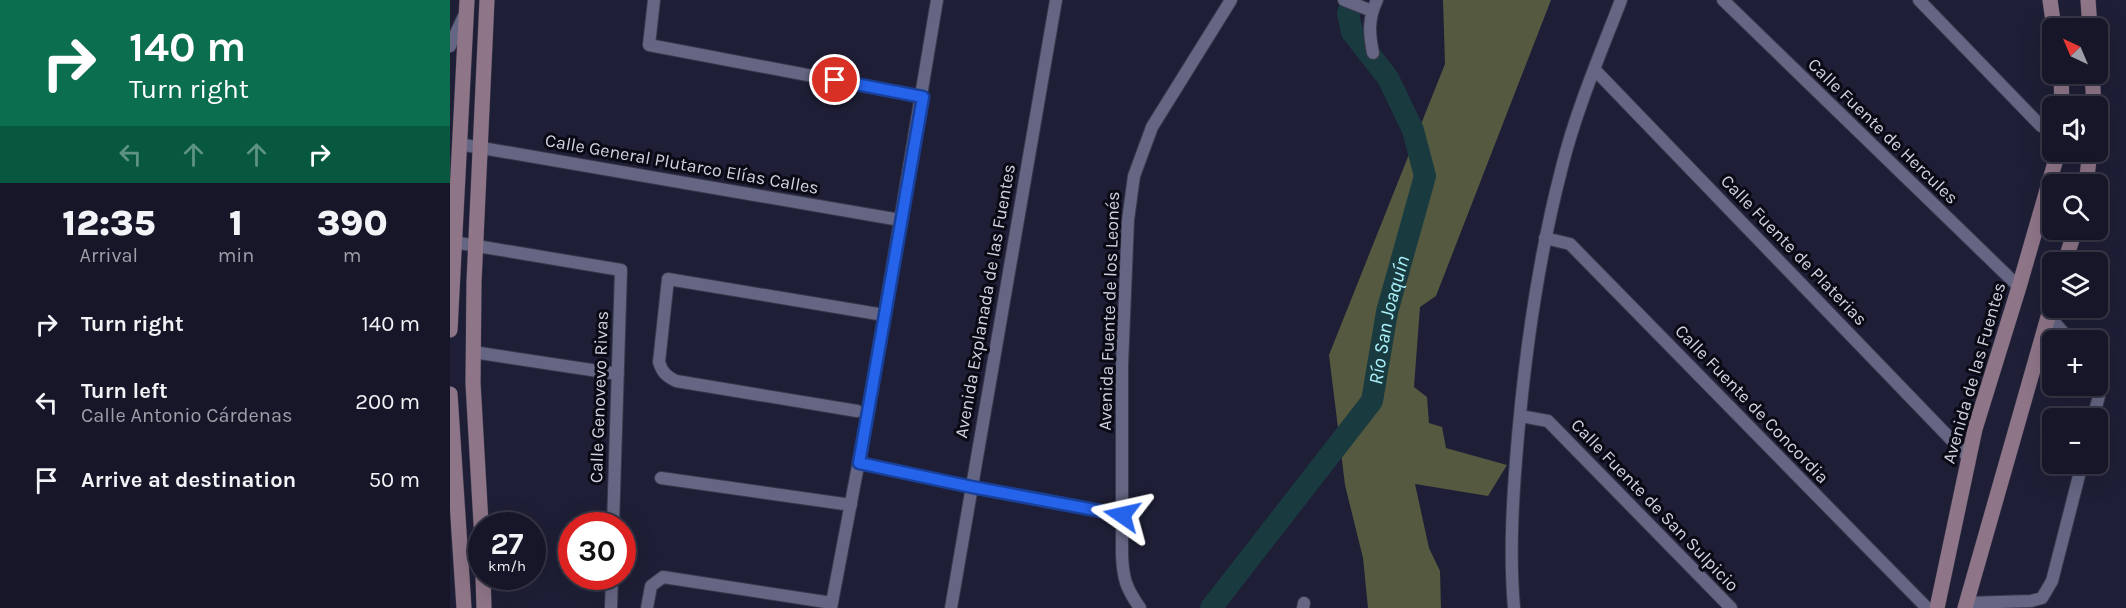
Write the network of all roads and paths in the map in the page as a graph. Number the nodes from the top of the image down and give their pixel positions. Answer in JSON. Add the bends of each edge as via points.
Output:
{"nodes":[{"id":1,"x":488,"y":0,"type":"edge"},
{"id":2,"x":654,"y":0,"type":"edge"},
{"id":3,"x":938,"y":0,"type":"edge"},
{"id":4,"x":1056,"y":0,"type":"edge"},
{"id":5,"x":1231,"y":0,"type":"edge"},
{"id":6,"x":1621,"y":0,"type":"edge"},
{"id":7,"x":1723,"y":0,"type":"edge"},
{"id":8,"x":1918,"y":0,"type":"edge"},
{"id":9,"x":2050,"y":0,"type":"edge"},
{"id":10,"x":2088,"y":0,"type":"edge"},
{"id":11,"x":1349,"y":2,"type":"edge"},
{"id":12,"x":467,"y":6,"type":"edge"},
{"id":13,"x":1375,"y":6,"type":"edge"},
{"id":14,"x":2053,"y":18,"type":"edge"},
{"id":15,"x":2089,"y":18,"type":"edge"},
{"id":16,"x":450,"y":46,"type":"edge"},
{"id":17,"x":1373,"y":53,"type":"dead end"},
{"id":18,"x":1594,"y":69,"type":"junction"},
{"id":19,"x":923,"y":97,"type":"junction"},
{"id":20,"x":2042,"y":126,"type":"edge"},
{"id":21,"x":459,"y":144,"type":"junction"},
{"id":22,"x":481,"y":147,"type":"junction"},
{"id":23,"x":2055,"y":162,"type":"edge"},
{"id":24,"x":900,"y":220,"type":"junction"},
{"id":25,"x":1545,"y":238,"type":"junction"},
{"id":26,"x":453,"y":242,"type":"junction"},
{"id":27,"x":476,"y":245,"type":"junction"},
{"id":28,"x":2019,"y":287,"type":"junction"},
{"id":29,"x":884,"y":315,"type":"junction"},
{"id":30,"x":2047,"y":318,"type":"edge"},
{"id":31,"x":450,"y":330,"type":"edge"},
{"id":32,"x":473,"y":352,"type":"junction"},
{"id":33,"x":618,"y":374,"type":"junction"},
{"id":34,"x":450,"y":394,"type":"edge"},
{"id":35,"x":857,"y":411,"type":"dead end"},
{"id":36,"x":1520,"y":416,"type":"junction"},
{"id":37,"x":1968,"y":457,"type":"junction"},
{"id":38,"x":859,"y":463,"type":"junction"},
{"id":39,"x":2079,"y":474,"type":"edge"},
{"id":40,"x":661,"y":478,"type":"dead end"},
{"id":41,"x":972,"y":487,"type":"junction"},
{"id":42,"x":851,"y":506,"type":"junction"},
{"id":43,"x":480,"y":512,"type":"edge"},
{"id":44,"x":613,"y":512,"type":"edge"},
{"id":45,"x":1122,"y":515,"type":"junction"},
{"id":46,"x":468,"y":527,"type":"edge"},
{"id":47,"x":458,"y":528,"type":"junction"},
{"id":48,"x":483,"y":590,"type":"edge"},
{"id":49,"x":612,"y":590,"type":"edge"},
{"id":50,"x":832,"y":605,"type":"edge"},
{"id":51,"x":1514,"y":605,"type":"edge"},
{"id":52,"x":1962,"y":606,"type":"edge"},
{"id":53,"x":1934,"y":607,"type":"edge"},
{"id":54,"x":464,"y":608,"type":"edge"},
{"id":55,"x":484,"y":608,"type":"edge"},
{"id":56,"x":611,"y":608,"type":"edge"},
{"id":57,"x":647,"y":608,"type":"edge"},
{"id":58,"x":951,"y":608,"type":"edge"},
{"id":59,"x":1140,"y":608,"type":"edge"},
{"id":60,"x":1526,"y":608,"type":"edge"},
{"id":61,"x":1731,"y":608,"type":"edge"}],
"edges":[{"from":1,"to":22,"type":"main road"},
{"from":2,"to":19,"type":"street","via":[[649,45]]},
{"from":3,"to":19,"type":"street"},
{"from":4,"to":41,"type":"street","name":"Avenida Explanada de las Fuentes"},
{"from":5,"to":45,"type":"street","name":"Avenida Fuente de los Leonés","via":[[1152,127],[1134,176],[1128,220],[1122,366]]},
{"from":6,"to":18,"type":"street"},
{"from":7,"to":28,"type":"street","name":"Calle Fuente de Hercules"},
{"from":8,"to":20,"type":"street"},
{"from":9,"to":14,"type":"main road"},
{"from":10,"to":15,"type":"main road"},
{"from":11,"to":13,"type":"street"},
{"from":12,"to":16,"type":"street"},
{"from":12,"to":21,"type":"main road"},
{"from":13,"to":17,"type":"street","via":[[1368,32]]},
{"from":18,"to":25,"type":"street","via":[[1562,164]]},
{"from":18,"to":37,"type":"street","name":"Calle Fuente de Platerias"},
{"from":19,"to":24,"type":"street"},
{"from":21,"to":22,"type":"street","name":"Calle General Plutarco Elías Calles"},
{"from":21,"to":26,"type":"main road"},
{"from":22,"to":24,"type":"street","name":"Calle General Plutarco Elías Calles"},
{"from":22,"to":27,"type":"main road"},
{"from":23,"to":28,"type":"main road","name":"Avenida de las Fuentes"},
{"from":24,"to":29,"type":"street"},
{"from":25,"to":36,"type":"street"},
{"from":25,"to":53,"type":"street","name":"Calle Fuente de Concordia","via":[[1570,244]]},
{"from":26,"to":27,"type":"street"},
{"from":26,"to":31,"type":"main road"},
{"from":27,"to":32,"type":"main road"},
{"from":27,"to":33,"type":"street","name":"Calle Genovevo Rivas","via":[[621,270]]},
{"from":28,"to":37,"type":"main road","name":"Avenida de las Fuentes"},
{"from":29,"to":35,"type":"street","via":[[668,279],[659,362],[669,378]]},
{"from":29,"to":38,"type":"street"},
{"from":30,"to":52,"type":"main road"},
{"from":32,"to":33,"type":"street"},
{"from":32,"to":43,"type":"main road"},
{"from":33,"to":44,"type":"street","name":"Calle Genovevo Rivas"},
{"from":34,"to":47,"type":"main road"},
{"from":36,"to":51,"type":"street","via":[[1512,511]]},
{"from":36,"to":61,"type":"street","name":"Calle Fuente de San Sulpicio","via":[[1548,421]]},
{"from":37,"to":53,"type":"main road","name":"Avenida de las Fuentes"},
{"from":38,"to":41,"type":"street"},
{"from":38,"to":42,"type":"street"},
{"from":39,"to":52,"type":"street","via":[[2052,581],[2042,598]]},
{"from":40,"to":42,"type":"street"},
{"from":41,"to":45,"type":"street"},
{"from":41,"to":58,"type":"street","name":"Avenida Explanada de las Fuentes"},
{"from":42,"to":50,"type":"street"},
{"from":45,"to":59,"type":"street","name":"Avenida Fuente de los Leonés","via":[[1123,577]]},
{"from":46,"to":47,"type":"main road"},
{"from":47,"to":54,"type":"main road"},
{"from":48,"to":55,"type":"main road"},
{"from":49,"to":56,"type":"street"},
{"from":50,"to":57,"type":"street","via":[[663,577],[651,586]]},
{"from":51,"to":60,"type":"street"},
{"from":52,"to":53,"type":"main road"}]}
